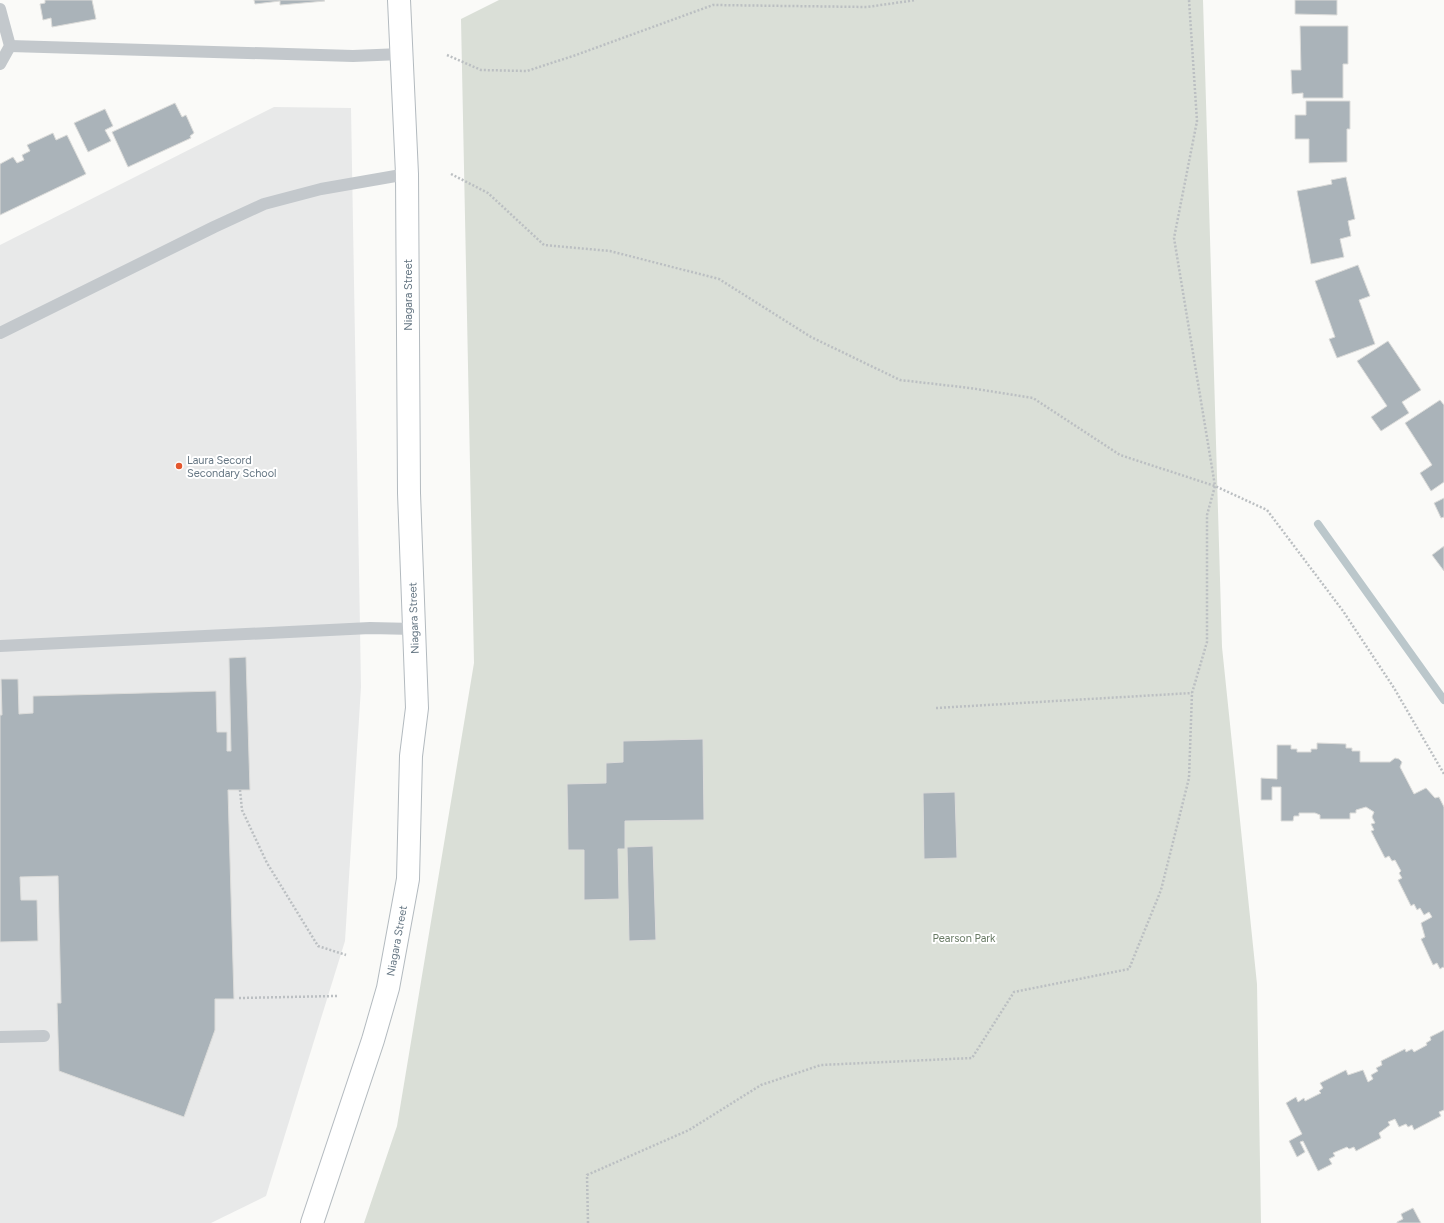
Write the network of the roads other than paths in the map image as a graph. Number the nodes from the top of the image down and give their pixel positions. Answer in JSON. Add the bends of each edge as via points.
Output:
{"nodes":[{"id":1,"x":399,"y":0,"type":"edge"},
{"id":2,"x":0,"y":9,"type":"edge"},
{"id":3,"x":10,"y":46,"type":"junction"},
{"id":4,"x":401,"y":54,"type":"junction"},
{"id":5,"x":0,"y":64,"type":"edge"},
{"id":6,"x":407,"y":174,"type":"junction"},
{"id":7,"x":0,"y":333,"type":"edge"},
{"id":8,"x":414,"y":629,"type":"junction"},
{"id":9,"x":0,"y":646,"type":"edge"},
{"id":10,"x":44,"y":1036,"type":"dead end"},
{"id":11,"x":0,"y":1037,"type":"edge"},
{"id":12,"x":312,"y":1223,"type":"edge"}],
"edges":[{"from":1,"to":4,"type":"main road","name":"Niagara Street"},
{"from":2,"to":3,"type":"lane"},
{"from":3,"to":4,"type":"lane","via":[[353,56]]},
{"from":3,"to":5,"type":"lane"},
{"from":4,"to":6,"type":"main road","name":"Niagara Street"},
{"from":6,"to":7,"type":"lane","via":[[320,189],[264,204]]},
{"from":6,"to":8,"type":"main road","name":"Niagara Street","via":[[409,493]]},
{"from":8,"to":9,"type":"lane","via":[[370,628]]},
{"from":8,"to":12,"type":"main road","name":"Niagara Street","via":[[417,708],[411,756],[408,879],[388,988]]},
{"from":10,"to":11,"type":"lane"}]}
